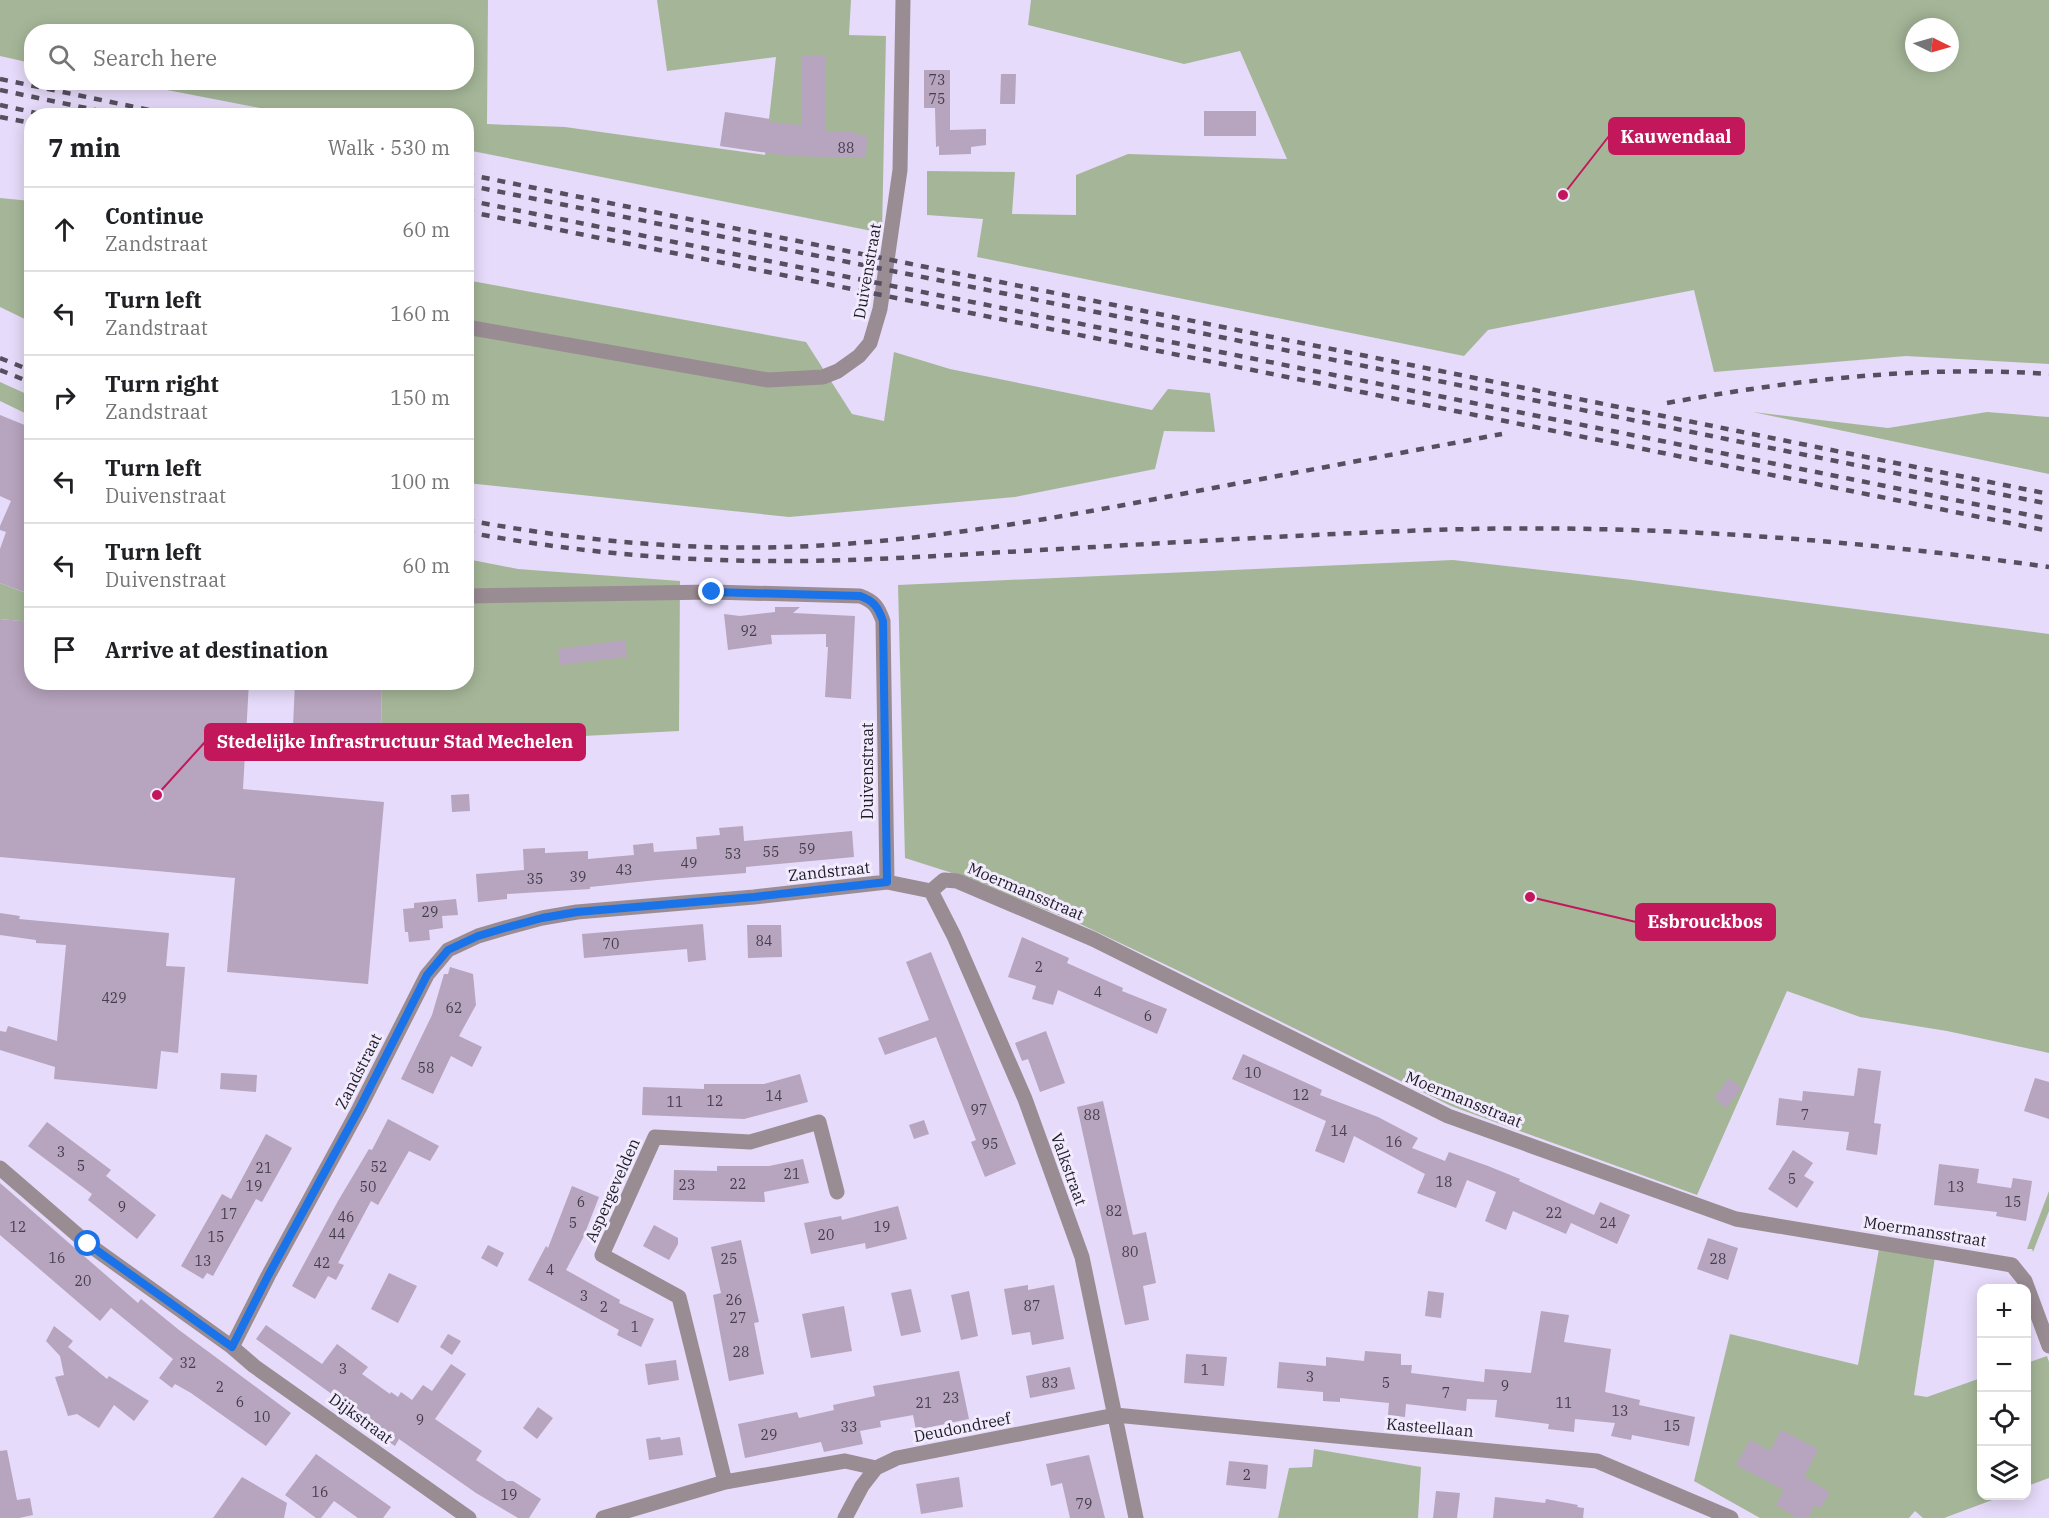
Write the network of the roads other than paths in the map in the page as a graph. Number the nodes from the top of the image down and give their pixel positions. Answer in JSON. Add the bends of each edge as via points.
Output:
{"nodes":[{"id":1,"x":903,"y":0,"type":"edge"},
{"id":2,"x":474,"y":328,"type":"edge"},
{"id":3,"x":474,"y":596,"type":"edge"},
{"id":4,"x":887,"y":882,"type":"junction"},
{"id":5,"x":931,"y":891,"type":"junction"},
{"id":6,"x":0,"y":1168,"type":"edge"},
{"id":7,"x":837,"y":1192,"type":"dead end"},
{"id":8,"x":2049,"y":1346,"type":"edge"},
{"id":9,"x":232,"y":1347,"type":"junction"},
{"id":10,"x":1115,"y":1415,"type":"junction"},
{"id":11,"x":876,"y":1468,"type":"junction"},
{"id":12,"x":724,"y":1482,"type":"junction"},
{"id":13,"x":469,"y":1518,"type":"edge"},
{"id":14,"x":603,"y":1518,"type":"edge"},
{"id":15,"x":845,"y":1518,"type":"edge"},
{"id":16,"x":1137,"y":1518,"type":"edge"},
{"id":17,"x":1731,"y":1518,"type":"edge"}],
"edges":[{"from":1,"to":2,"type":"street","name":"Duivenstraat","via":[[900,170],[880,309],[870,343],[859,356],[823,377],[768,380]]},
{"from":3,"to":4,"type":"street","name":"Duivenstraat","via":[[712,592],[869,599],[878,607],[883,621]]},
{"from":4,"to":5,"type":"street"},
{"from":4,"to":9,"type":"street","name":"Zandstraat","via":[[551,916],[478,936],[448,950],[427,975]]},
{"from":5,"to":8,"type":"street","name":"Moermansstraat","via":[[944,880],[957,881],[1093,939],[1448,1116],[1736,1219],[2006,1263],[2017,1269],[2025,1281]]},
{"from":5,"to":10,"type":"street","name":"Valkstraat","via":[[1025,1099],[1082,1257]]},
{"from":6,"to":9,"type":"street","via":[[88,1244]]},
{"from":7,"to":12,"type":"street","name":"Aspergevelden","via":[[819,1122],[750,1142],[655,1137],[602,1256],[679,1298]]},
{"from":9,"to":13,"type":"street","name":"Dijkstraat"},
{"from":10,"to":11,"type":"street","name":"Deudondreef","via":[[897,1458]]},
{"from":10,"to":16,"type":"street","name":"Valkstraat"},
{"from":10,"to":17,"type":"street","name":"Kasteellaan","via":[[1597,1461]]},
{"from":11,"to":12,"type":"street","via":[[845,1461]]},
{"from":11,"to":15,"type":"street"},
{"from":12,"to":14,"type":"street"}]}
